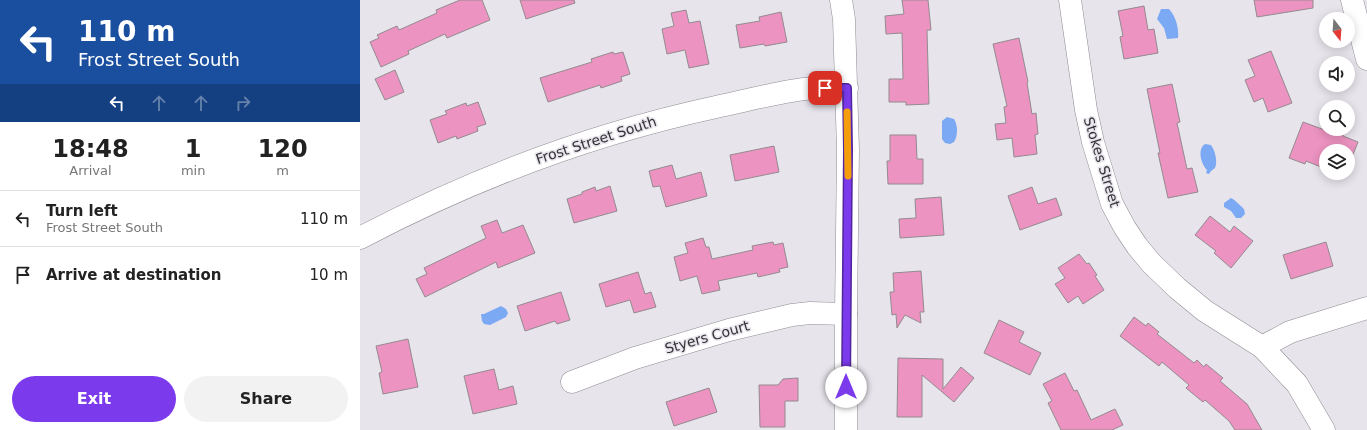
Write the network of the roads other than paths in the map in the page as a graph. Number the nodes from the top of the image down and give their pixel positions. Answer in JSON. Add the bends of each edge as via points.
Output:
{"nodes":[{"id":1,"x":841,"y":0,"type":"edge"},
{"id":2,"x":1070,"y":0,"type":"edge"},
{"id":3,"x":1352,"y":0,"type":"edge"},
{"id":4,"x":1367,"y":59,"type":"edge"},
{"id":5,"x":847,"y":88,"type":"junction"},
{"id":6,"x":360,"y":238,"type":"edge"},
{"id":7,"x":1367,"y":308,"type":"edge"},
{"id":8,"x":846,"y":314,"type":"junction"},
{"id":9,"x":1262,"y":347,"type":"junction"},
{"id":10,"x":572,"y":382,"type":"dead end"},
{"id":11,"x":846,"y":430,"type":"edge"},
{"id":12,"x":1324,"y":430,"type":"edge"}],
"edges":[{"from":1,"to":5,"type":"street"},
{"from":2,"to":9,"type":"street","name":"Stokes Street","via":[[1093,142],[1112,204],[1125,228],[1151,263],[1177,288],[1205,311]]},
{"from":3,"to":4,"type":"street"},
{"from":5,"to":6,"type":"street","name":"Frost Street South","via":[[804,90],[760,97],[668,118],[568,148],[495,174]]},
{"from":5,"to":8,"type":"street"},
{"from":7,"to":9,"type":"street","via":[[1290,332]]},
{"from":8,"to":10,"type":"street","name":"Styers Court","via":[[792,315],[730,330],[635,358]]},
{"from":8,"to":11,"type":"street"},
{"from":9,"to":12,"type":"street","name":"Stokes Street","via":[[1297,384]]}]}
